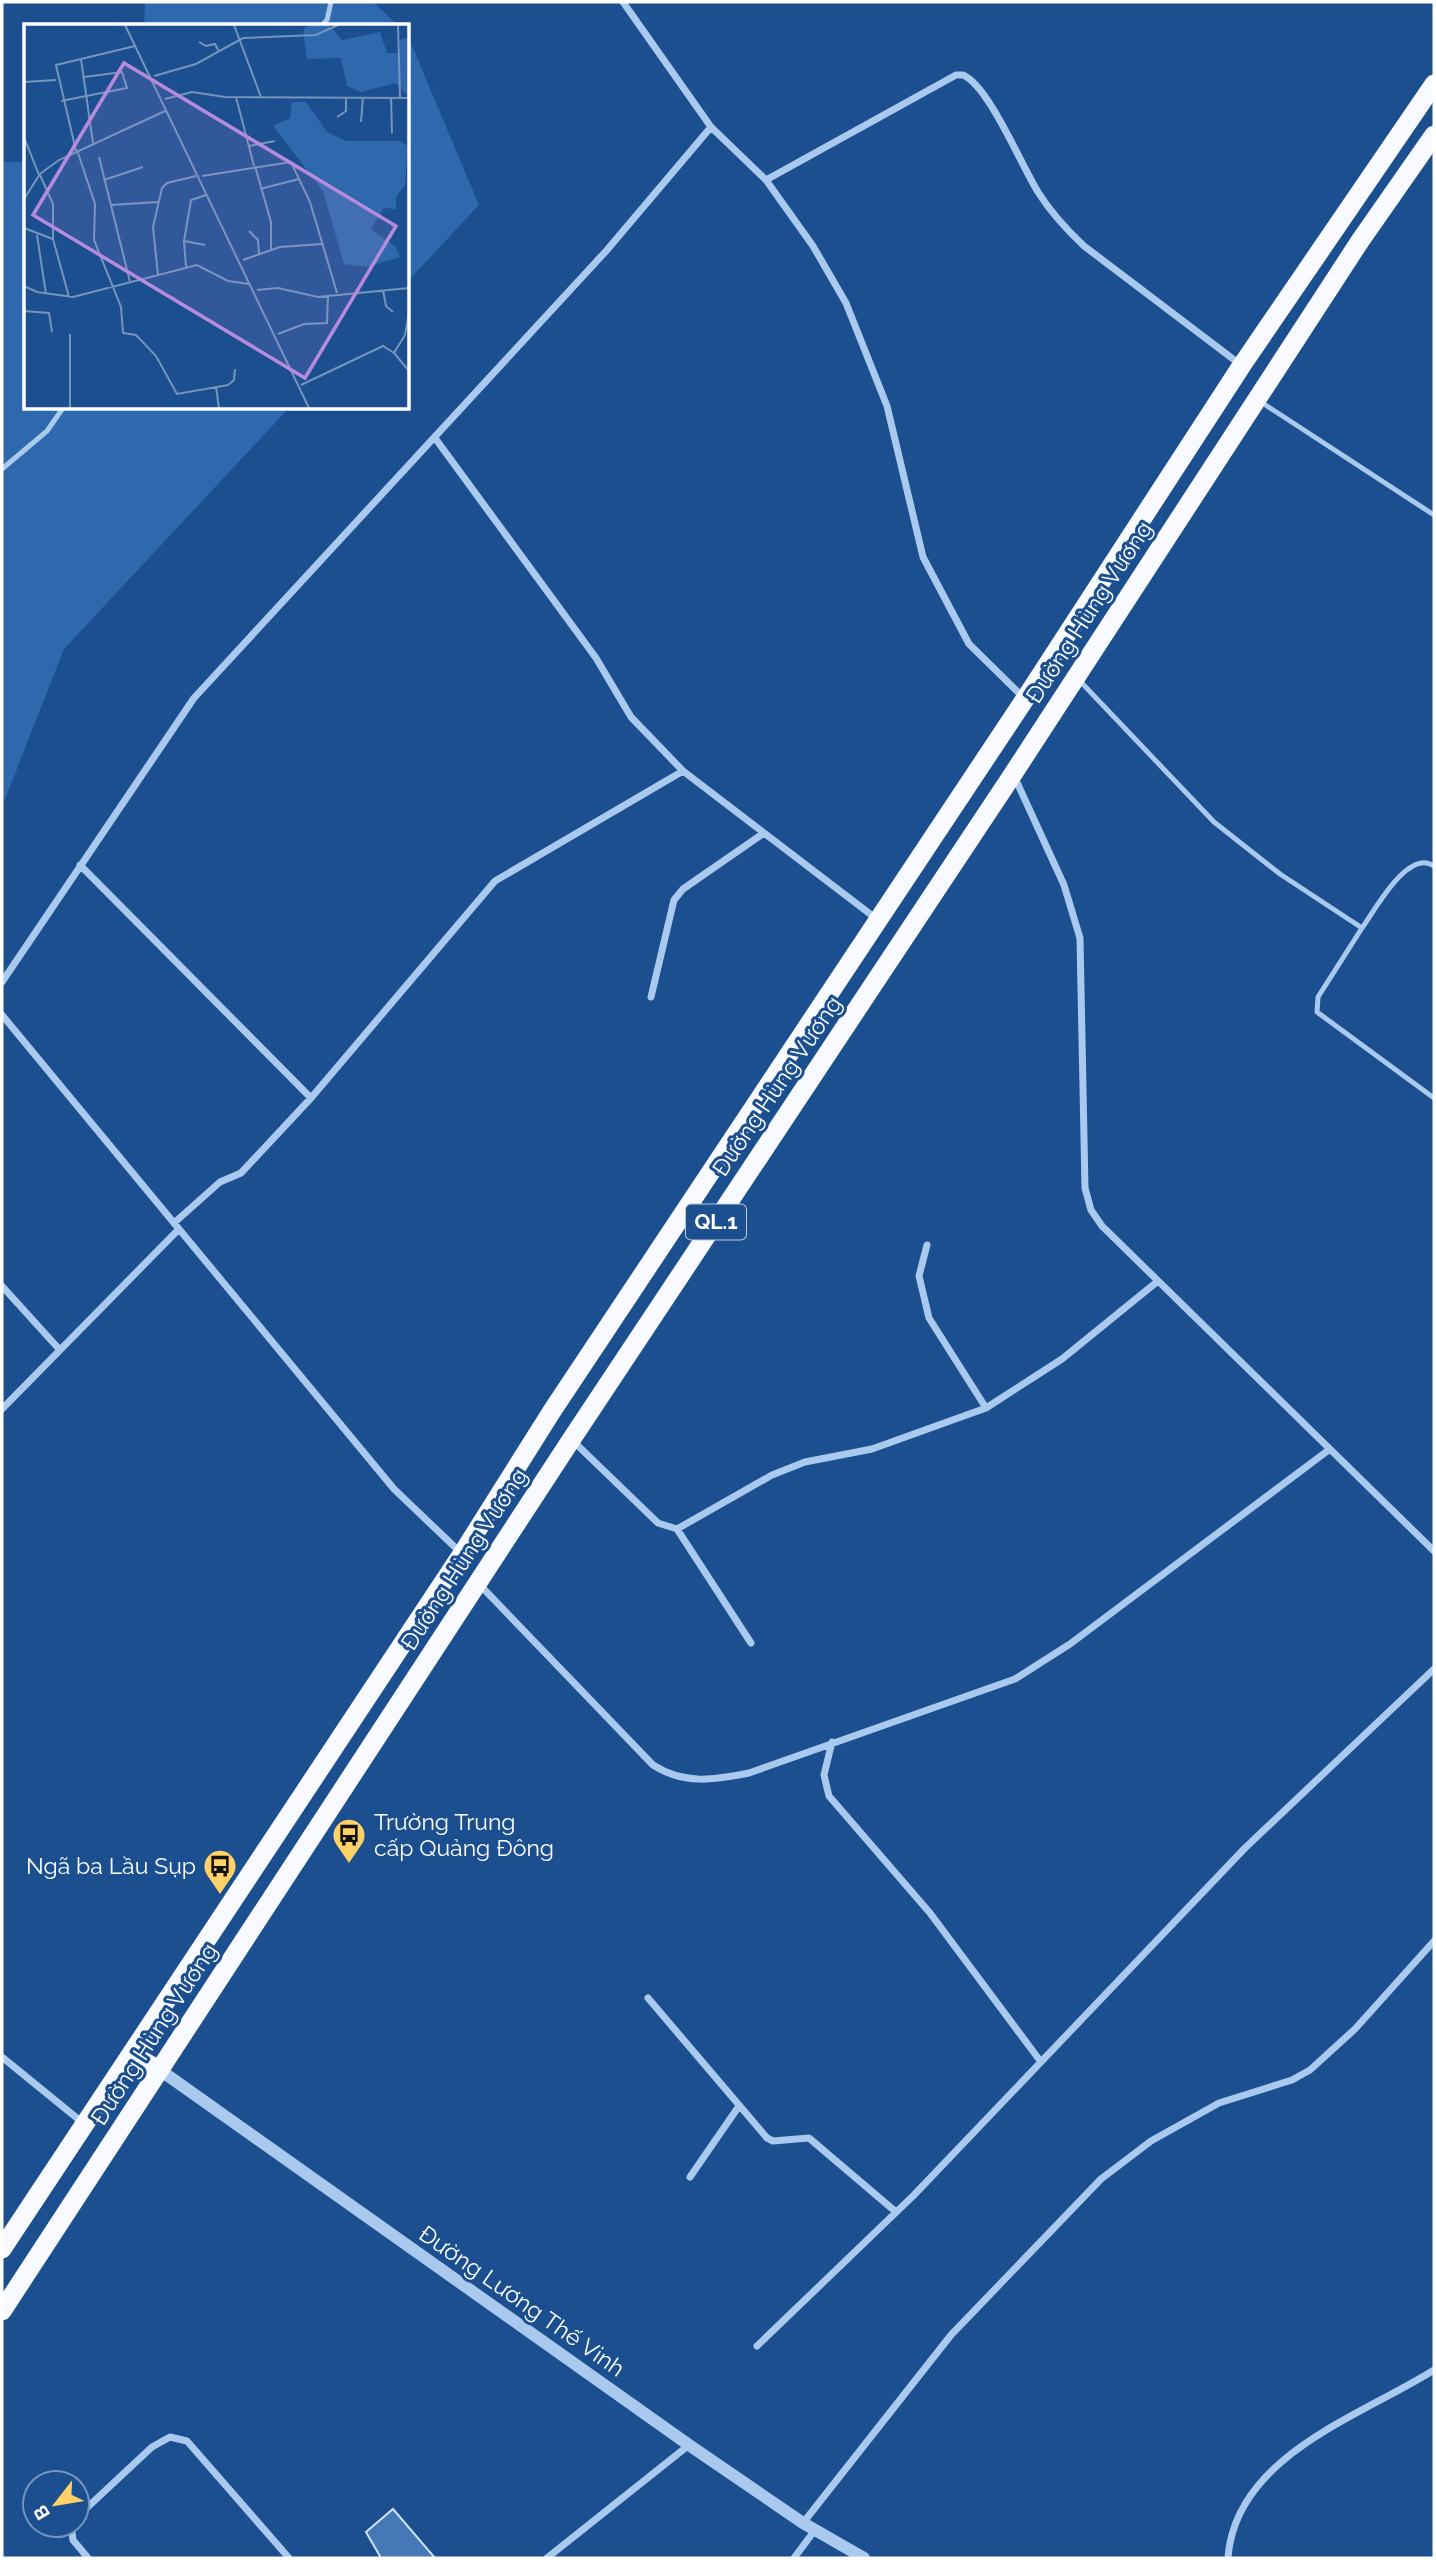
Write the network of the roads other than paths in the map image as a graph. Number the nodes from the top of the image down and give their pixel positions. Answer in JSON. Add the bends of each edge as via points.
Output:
{"nodes":[{"id":1,"x":331,"y":2,"type":"edge"},
{"id":2,"x":623,"y":2,"type":"edge"},
{"id":3,"x":323,"y":24,"type":"edge"},
{"id":4,"x":1434,"y":84,"type":"edge"},
{"id":5,"x":711,"y":127,"type":"junction"},
{"id":6,"x":1434,"y":135,"type":"edge"},
{"id":7,"x":766,"y":180,"type":"junction"},
{"id":8,"x":1242,"y":365,"type":"junction"},
{"id":9,"x":1256,"y":400,"type":"junction"},
{"id":10,"x":62,"y":410,"type":"edge"},
{"id":11,"x":435,"y":439,"type":"junction"},
{"id":12,"x":2,"y":468,"type":"edge"},
{"id":13,"x":1434,"y":515,"type":"edge"},
{"id":14,"x":1076,"y":677,"type":"junction"},
{"id":15,"x":1025,"y":699,"type":"junction"},
{"id":16,"x":683,"y":771,"type":"junction"},
{"id":17,"x":1013,"y":775,"type":"junction"},
{"id":18,"x":764,"y":833,"type":"junction"},
{"id":19,"x":1434,"y":856,"type":"edge"},
{"id":20,"x":80,"y":865,"type":"junction"},
{"id":21,"x":1432,"y":865,"type":"edge"},
{"id":22,"x":878,"y":920,"type":"junction"},
{"id":23,"x":1362,"y":928,"type":"junction"},
{"id":24,"x":2,"y":982,"type":"edge"},
{"id":25,"x":651,"y":997,"type":"dead end"},
{"id":26,"x":2,"y":1015,"type":"edge"},
{"id":27,"x":311,"y":1098,"type":"junction"},
{"id":28,"x":1434,"y":1098,"type":"edge"},
{"id":29,"x":176,"y":1226,"type":"junction"},
{"id":30,"x":927,"y":1245,"type":"dead end"},
{"id":31,"x":1158,"y":1281,"type":"junction"},
{"id":32,"x":2,"y":1286,"type":"edge"},
{"id":33,"x":59,"y":1349,"type":"junction"},
{"id":34,"x":986,"y":1408,"type":"junction"},
{"id":35,"x":2,"y":1409,"type":"edge"},
{"id":36,"x":572,"y":1440,"type":"junction"},
{"id":37,"x":1330,"y":1449,"type":"junction"},
{"id":38,"x":677,"y":1529,"type":"junction"},
{"id":39,"x":1434,"y":1551,"type":"edge"},
{"id":40,"x":462,"y":1554,"type":"junction"},
{"id":41,"x":478,"y":1583,"type":"junction"},
{"id":42,"x":751,"y":1643,"type":"dead end"},
{"id":43,"x":1434,"y":1669,"type":"edge"},
{"id":44,"x":832,"y":1742,"type":"junction"},
{"id":45,"x":1434,"y":1941,"type":"edge"},
{"id":46,"x":648,"y":1998,"type":"dead end"},
{"id":47,"x":132,"y":2054,"type":"junction"},
{"id":48,"x":2,"y":2057,"type":"edge"},
{"id":49,"x":1041,"y":2062,"type":"junction"},
{"id":50,"x":160,"y":2070,"type":"junction"},
{"id":51,"x":739,"y":2106,"type":"junction"},
{"id":52,"x":84,"y":2124,"type":"junction"},
{"id":53,"x":690,"y":2177,"type":"dead end"},
{"id":54,"x":896,"y":2212,"type":"junction"},
{"id":55,"x":2,"y":2249,"type":"edge"},
{"id":56,"x":2,"y":2311,"type":"edge"},
{"id":57,"x":757,"y":2346,"type":"dead end"},
{"id":58,"x":1434,"y":2370,"type":"edge"},
{"id":59,"x":689,"y":2445,"type":"junction"},
{"id":60,"x":91,"y":2503,"type":"edge"},
{"id":61,"x":803,"y":2523,"type":"junction"},
{"id":62,"x":815,"y":2530,"type":"junction"},
{"id":63,"x":73,"y":2539,"type":"edge"},
{"id":64,"x":88,"y":2558,"type":"edge"},
{"id":65,"x":289,"y":2558,"type":"edge"},
{"id":66,"x":547,"y":2558,"type":"edge"},
{"id":67,"x":794,"y":2558,"type":"edge"},
{"id":68,"x":864,"y":2558,"type":"edge"},
{"id":69,"x":1228,"y":2558,"type":"edge"}],
"edges":[{"from":1,"to":3,"type":"lane"},
{"from":2,"to":5,"type":"street"},
{"from":4,"to":8,"type":"highway","name":"Đường Hùng Vương","number":"QL.1"},
{"from":5,"to":7,"type":"street"},
{"from":5,"to":11,"type":"street","via":[[607,250]]},
{"from":6,"to":9,"type":"highway","name":"Đường Hùng Vương","number":"QL.1"},
{"from":7,"to":8,"type":"street","via":[[963,75],[980,88],[1037,191],[1063,226]]},
{"from":7,"to":15,"type":"street","via":[[846,303],[887,406],[923,557],[969,644]]},
{"from":8,"to":15,"type":"highway","name":"Đường Hùng Vương","number":"QL.1"},
{"from":9,"to":13,"type":"lane"},
{"from":9,"to":14,"type":"highway","name":"Đường Hùng Vương","number":"QL.1"},
{"from":10,"to":12,"type":"lane","via":[[47,431]]},
{"from":11,"to":16,"type":"street","via":[[596,658],[631,717]]},
{"from":11,"to":20,"type":"street","via":[[194,698]]},
{"from":14,"to":17,"type":"highway","name":"Đường Hùng Vương","number":"QL.1"},
{"from":14,"to":23,"type":"lane","via":[[1214,821],[1280,874]]},
{"from":15,"to":22,"type":"highway","name":"Đường Hùng Vương","number":"QL.1"},
{"from":16,"to":18,"type":"street"},
{"from":16,"to":27,"type":"street","via":[[495,881]]},
{"from":17,"to":31,"type":"street","via":[[1064,886],[1080,938],[1087,1199],[1102,1226]]},
{"from":17,"to":36,"type":"highway","name":"Đường Hùng Vương","number":"QL.1"},
{"from":18,"to":22,"type":"street"},
{"from":18,"to":25,"type":"street","via":[[674,900]]},
{"from":19,"to":21,"type":"lane"},
{"from":20,"to":24,"type":"street"},
{"from":20,"to":27,"type":"street"},
{"from":21,"to":23,"type":"lane","via":[[1415,864],[1402,872]]},
{"from":22,"to":40,"type":"highway","name":"Đường Hùng Vương","number":"QL.1"},
{"from":23,"to":28,"type":"lane","via":[[1318,997],[1317,1012]]},
{"from":26,"to":29,"type":"street"},
{"from":27,"to":29,"type":"street","via":[[241,1173],[220,1182]]},
{"from":29,"to":33,"type":"street"},
{"from":29,"to":40,"type":"street","via":[[394,1489]]},
{"from":30,"to":34,"type":"street","via":[[919,1276],[929,1318]]},
{"from":31,"to":34,"type":"street","via":[[1062,1359]]},
{"from":31,"to":37,"type":"street"},
{"from":32,"to":33,"type":"street"},
{"from":33,"to":35,"type":"street"},
{"from":34,"to":38,"type":"street","via":[[872,1449],[805,1462],[772,1475]]},
{"from":36,"to":38,"type":"street","via":[[658,1523]]},
{"from":36,"to":41,"type":"highway","name":"Đường Hùng Vương","number":"QL.1"},
{"from":37,"to":39,"type":"street"},
{"from":37,"to":44,"type":"street","via":[[1070,1644],[1015,1679]]},
{"from":38,"to":42,"type":"street"},
{"from":40,"to":47,"type":"highway","name":"Đường Hùng Vương","number":"QL.1"},
{"from":41,"to":44,"type":"street","via":[[653,1765],[669,1775],[691,1780],[749,1773]]},
{"from":41,"to":50,"type":"highway","name":"Đường Hùng Vương","number":"QL.1"},
{"from":43,"to":49,"type":"street","via":[[1245,1848]]},
{"from":44,"to":49,"type":"street","via":[[824,1775],[829,1796],[930,1913]]},
{"from":45,"to":61,"type":"street","via":[[1355,2029],[1310,2070],[1219,2103],[1151,2141],[1101,2179],[951,2335]]},
{"from":46,"to":51,"type":"street"},
{"from":47,"to":50,"type":"main road"},
{"from":47,"to":52,"type":"highway","name":"Đường Hùng Vương","number":"QL.1"},
{"from":48,"to":52,"type":"street"},
{"from":49,"to":54,"type":"street"},
{"from":50,"to":56,"type":"highway","name":"Đường Hùng Vương","number":"QL.1"},
{"from":50,"to":59,"type":"street","name":"Đường Lương Thế Vinh"},
{"from":51,"to":53,"type":"street"},
{"from":51,"to":54,"type":"street","via":[[773,2141],[809,2138]]},
{"from":52,"to":55,"type":"highway","name":"Đường Hùng Vương","number":"QL.1"},
{"from":54,"to":57,"type":"street"},
{"from":58,"to":69,"type":"street","via":[[1300,2444],[1274,2469],[1241,2513]]},
{"from":59,"to":61,"type":"street","name":"Đường Lương Thế Vinh"},
{"from":59,"to":66,"type":"street"},
{"from":60,"to":65,"type":"street","via":[[152,2447],[170,2437],[187,2441]]},
{"from":61,"to":62,"type":"street","name":"Đường Lương Thế Vinh"},
{"from":62,"to":67,"type":"street"},
{"from":62,"to":68,"type":"street","name":"Đường Lương Thế Vinh"},
{"from":63,"to":64,"type":"street"}]}
